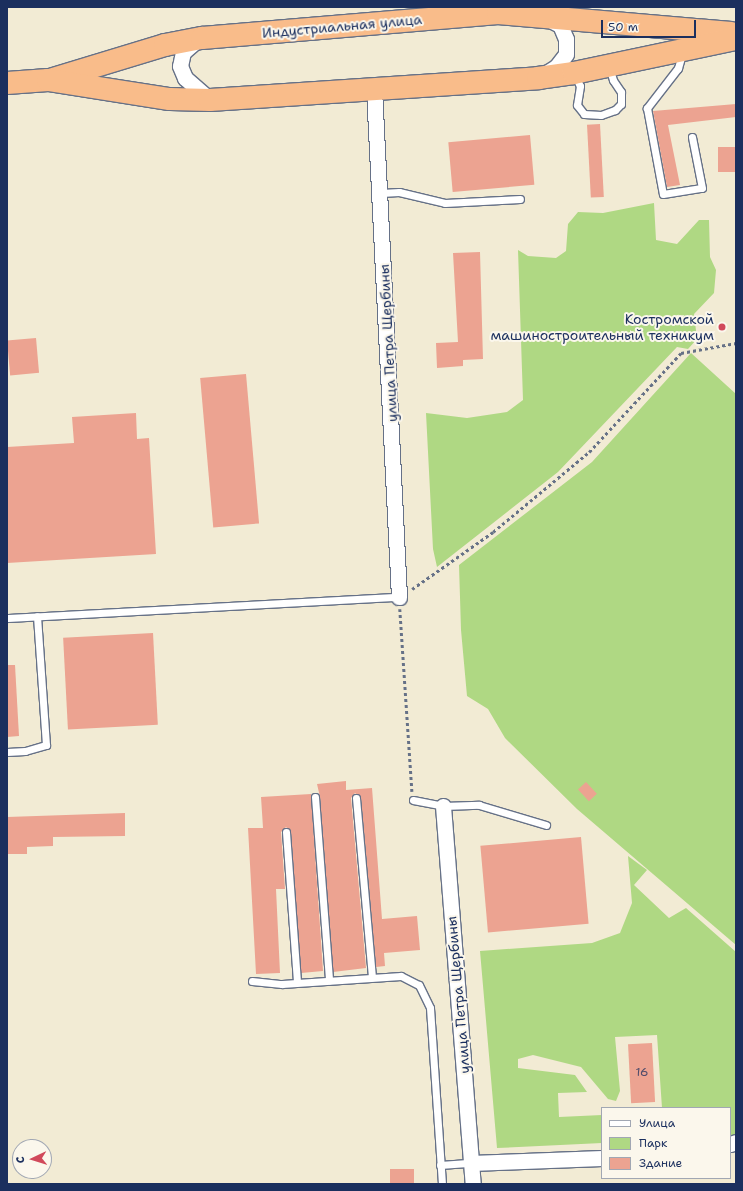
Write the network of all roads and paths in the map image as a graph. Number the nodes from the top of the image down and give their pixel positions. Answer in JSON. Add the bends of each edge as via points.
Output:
{"nodes":[{"id":1,"x":540,"y":15,"type":"junction"},
{"id":2,"x":736,"y":34,"type":"edge"},
{"id":3,"x":202,"y":38,"type":"junction"},
{"id":4,"x":736,"y":39,"type":"edge"},
{"id":5,"x":683,"y":50,"type":"junction"},
{"id":6,"x":609,"y":65,"type":"junction"},
{"id":7,"x":574,"y":73,"type":"junction"},
{"id":8,"x":538,"y":78,"type":"junction"},
{"id":9,"x":48,"y":80,"type":"junction"},
{"id":10,"x":7,"y":83,"type":"edge"},
{"id":11,"x":374,"y":90,"type":"junction"},
{"id":12,"x":210,"y":100,"type":"junction"},
{"id":13,"x":692,"y":137,"type":"dead end"},
{"id":14,"x":381,"y":193,"type":"junction"},
{"id":15,"x":520,"y":199,"type":"dead end"},
{"id":16,"x":736,"y":343,"type":"edge"},
{"id":17,"x":399,"y":597,"type":"junction"},
{"id":18,"x":37,"y":616,"type":"junction"},
{"id":19,"x":7,"y":618,"type":"edge"},
{"id":20,"x":7,"y":752,"type":"edge"},
{"id":21,"x":314,"y":797,"type":"dead end"},
{"id":22,"x":356,"y":798,"type":"dead end"},
{"id":23,"x":413,"y":800,"type":"joint"},
{"id":24,"x":443,"y":806,"type":"junction"},
{"id":25,"x":546,"y":825,"type":"dead end"},
{"id":26,"x":286,"y":832,"type":"dead end"},
{"id":27,"x":372,"y":977,"type":"junction"},
{"id":28,"x":329,"y":980,"type":"junction"},
{"id":29,"x":252,"y":981,"type":"dead end"},
{"id":30,"x":297,"y":982,"type":"junction"},
{"id":31,"x":601,"y":1158,"type":"edge"},
{"id":32,"x":471,"y":1163,"type":"junction"},
{"id":33,"x":440,"y":1165,"type":"junction"},
{"id":34,"x":442,"y":1184,"type":"edge"},
{"id":35,"x":473,"y":1184,"type":"edge"}],
"edges":[{"from":1,"to":2,"type":"highway","name":"Индустриальная улица"},
{"from":1,"to":3,"type":"highway","name":"Индустриальная улица","via":[[498,13]]},
{"from":1,"to":8,"type":"street","via":[[560,25],[566,39],[566,54],[556,67]]},
{"from":3,"to":9,"type":"highway","name":"Индустриальная улица","via":[[165,45]]},
{"from":3,"to":12,"type":"street","via":[[183,52],[180,66],[185,78]]},
{"from":4,"to":5,"type":"highway","name":"Индустриальная улица"},
{"from":5,"to":6,"type":"highway","name":"Индустриальная улица"},
{"from":5,"to":13,"type":"lane","via":[[678,68],[647,108],[663,194],[702,188]]},
{"from":6,"to":7,"type":"highway","name":"Индустриальная улица"},
{"from":6,"to":7,"type":"lane","via":[[620,92],[621,104],[615,110],[601,115],[584,114],[577,105],[580,86]]},
{"from":7,"to":8,"type":"highway","name":"Индустриальная улица"},
{"from":8,"to":11,"type":"highway","name":"Индустриальная улица"},
{"from":9,"to":10,"type":"highway","name":"Индустриальная улица"},
{"from":9,"to":12,"type":"highway","name":"Индустриальная улица","via":[[170,99]]},
{"from":11,"to":12,"type":"highway","name":"Индустриальная улица"},
{"from":11,"to":14,"type":"street","name":"улица Петра Щербины"},
{"from":14,"to":15,"type":"lane","via":[[399,192],[445,203]]},
{"from":14,"to":17,"type":"street","name":"улица Петра Щербины"},
{"from":16,"to":17,"type":"path","via":[[681,353],[589,452],[542,493],[493,532]]},
{"from":17,"to":18,"type":"lane"},
{"from":17,"to":23,"type":"path"},
{"from":18,"to":19,"type":"lane"},
{"from":18,"to":20,"type":"lane","via":[[46,745],[25,751]]},
{"from":21,"to":28,"type":"lane"},
{"from":22,"to":27,"type":"lane"},
{"from":23,"to":24,"type":"lane"},
{"from":24,"to":25,"type":"lane","via":[[479,804]]},
{"from":24,"to":32,"type":"street","name":"улица Петра Щербины"},
{"from":26,"to":30,"type":"lane"},
{"from":27,"to":28,"type":"lane"},
{"from":27,"to":33,"type":"lane","via":[[401,976],[420,985],[430,1008]]},
{"from":28,"to":30,"type":"lane"},
{"from":29,"to":30,"type":"lane"},
{"from":31,"to":32,"type":"street"},
{"from":32,"to":33,"type":"lane"},
{"from":32,"to":35,"type":"street","name":"улица Петра Щербины"},
{"from":33,"to":34,"type":"lane"}]}
